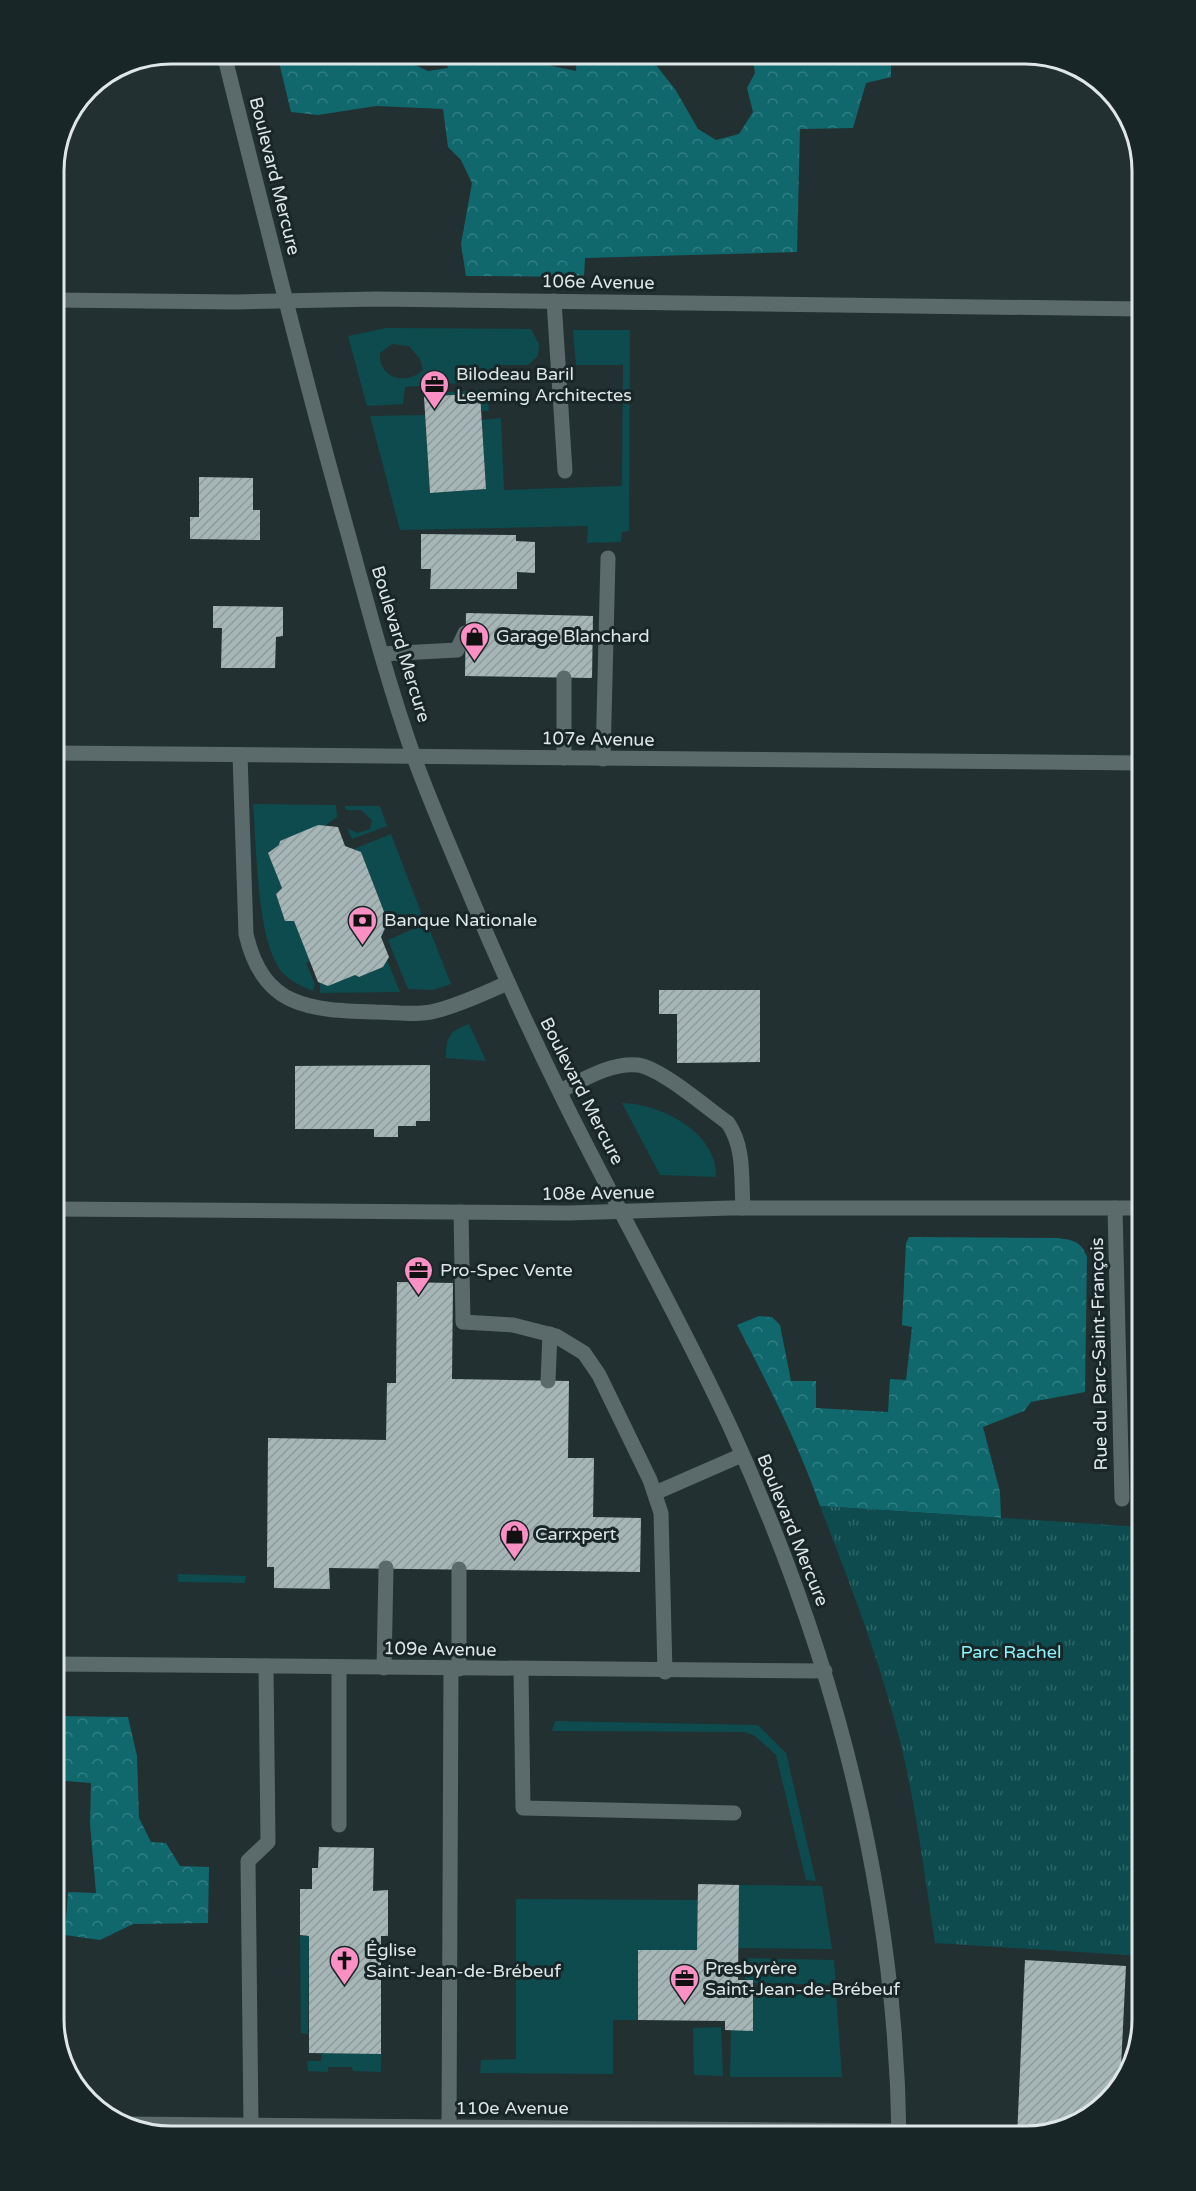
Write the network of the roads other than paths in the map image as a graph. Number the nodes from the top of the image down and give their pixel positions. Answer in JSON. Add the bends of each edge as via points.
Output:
{"nodes":[{"id":1,"x":227,"y":65,"type":"edge"},
{"id":2,"x":65,"y":300,"type":"edge"},
{"id":3,"x":286,"y":301,"type":"junction"},
{"id":4,"x":554,"y":301,"type":"junction"},
{"id":5,"x":1132,"y":309,"type":"edge"},
{"id":6,"x":566,"y":471,"type":"dead end"},
{"id":7,"x":608,"y":558,"type":"dead end"},
{"id":8,"x":465,"y":633,"type":"dead end"},
{"id":9,"x":382,"y":654,"type":"junction"},
{"id":10,"x":564,"y":678,"type":"dead end"},
{"id":11,"x":65,"y":753,"type":"edge"},
{"id":12,"x":240,"y":755,"type":"junction"},
{"id":13,"x":414,"y":757,"type":"junction"},
{"id":14,"x":564,"y":758,"type":"junction"},
{"id":15,"x":603,"y":759,"type":"junction"},
{"id":16,"x":1132,"y":763,"type":"edge"},
{"id":17,"x":508,"y":983,"type":"junction"},
{"id":18,"x":560,"y":1091,"type":"junction"},
{"id":19,"x":743,"y":1208,"type":"junction"},
{"id":20,"x":1115,"y":1208,"type":"junction"},
{"id":21,"x":1132,"y":1208,"type":"edge"},
{"id":22,"x":64,"y":1209,"type":"edge"},
{"id":23,"x":462,"y":1212,"type":"junction"},
{"id":24,"x":622,"y":1212,"type":"junction"},
{"id":25,"x":550,"y":1334,"type":"junction"},
{"id":26,"x":548,"y":1381,"type":"dead end"},
{"id":27,"x":742,"y":1455,"type":"junction"},
{"id":28,"x":654,"y":1493,"type":"junction"},
{"id":29,"x":1122,"y":1499,"type":"dead end"},
{"id":30,"x":386,"y":1568,"type":"dead end"},
{"id":31,"x":459,"y":1569,"type":"dead end"},
{"id":32,"x":64,"y":1664,"type":"edge"},
{"id":33,"x":266,"y":1666,"type":"junction"},
{"id":34,"x":339,"y":1667,"type":"junction"},
{"id":35,"x":384,"y":1668,"type":"junction"},
{"id":36,"x":455,"y":1669,"type":"junction"},
{"id":37,"x":521,"y":1670,"type":"junction"},
{"id":38,"x":825,"y":1671,"type":"junction"},
{"id":39,"x":665,"y":1672,"type":"junction"},
{"id":40,"x":734,"y":1813,"type":"dead end"},
{"id":41,"x":339,"y":1825,"type":"dead end"},
{"id":42,"x":151,"y":2124,"type":"edge"},
{"id":43,"x":251,"y":2125,"type":"junction"},
{"id":44,"x":350,"y":2126,"type":"edge"},
{"id":45,"x":449,"y":2126,"type":"edge"},
{"id":46,"x":899,"y":2126,"type":"edge"}],
"edges":[{"from":1,"to":3,"type":"street","name":"Boulevard Mercure"},
{"from":2,"to":3,"type":"street","name":"106e Avenue"},
{"from":3,"to":4,"type":"street","name":"106e Avenue"},
{"from":3,"to":9,"type":"street","name":"Boulevard Mercure"},
{"from":4,"to":5,"type":"street","name":"106e Avenue"},
{"from":4,"to":6,"type":"street"},
{"from":7,"to":15,"type":"street"},
{"from":8,"to":9,"type":"street","via":[[457,650]]},
{"from":9,"to":13,"type":"street","name":"Boulevard Mercure"},
{"from":10,"to":14,"type":"street"},
{"from":11,"to":12,"type":"street","name":"107e Avenue"},
{"from":12,"to":13,"type":"street","name":"107e Avenue"},
{"from":12,"to":17,"type":"street","via":[[246,934],[254,962],[274,988],[310,1008],[421,1013],[445,1008]]},
{"from":13,"to":14,"type":"street","name":"107e Avenue"},
{"from":13,"to":17,"type":"street","name":"Boulevard Mercure"},
{"from":14,"to":15,"type":"street","name":"107e Avenue"},
{"from":15,"to":16,"type":"street","name":"107e Avenue"},
{"from":17,"to":18,"type":"street","name":"Boulevard Mercure"},
{"from":18,"to":19,"type":"street","via":[[602,1071],[638,1065],[652,1069],[728,1123],[736,1135]]},
{"from":18,"to":24,"type":"street","name":"Boulevard Mercure"},
{"from":19,"to":20,"type":"street","name":"108e Avenue"},
{"from":19,"to":24,"type":"street","name":"108e Avenue"},
{"from":20,"to":21,"type":"street","name":"108e Avenue"},
{"from":20,"to":29,"type":"street","name":"Rue du Parc-Saint-François"},
{"from":22,"to":23,"type":"street","name":"108e Avenue"},
{"from":23,"to":24,"type":"street","name":"108e Avenue"},
{"from":23,"to":25,"type":"street","via":[[463,1322],[513,1325]]},
{"from":24,"to":27,"type":"street","name":"Boulevard Mercure","via":[[696,1355]]},
{"from":25,"to":26,"type":"street"},
{"from":25,"to":28,"type":"street","via":[[578,1349],[593,1365]]},
{"from":27,"to":28,"type":"street"},
{"from":27,"to":38,"type":"street","name":"Boulevard Mercure","via":[[789,1568]]},
{"from":28,"to":39,"type":"street","via":[[661,1513]]},
{"from":30,"to":35,"type":"street"},
{"from":31,"to":36,"type":"street"},
{"from":32,"to":33,"type":"street","name":"109e Avenue"},
{"from":33,"to":34,"type":"street","name":"109e Avenue"},
{"from":33,"to":43,"type":"street","via":[[268,1842],[248,1861]]},
{"from":34,"to":35,"type":"street","name":"109e Avenue"},
{"from":34,"to":41,"type":"street"},
{"from":35,"to":36,"type":"street","name":"109e Avenue"},
{"from":36,"to":37,"type":"street","name":"109e Avenue"},
{"from":36,"to":45,"type":"street"},
{"from":37,"to":39,"type":"street","name":"109e Avenue"},
{"from":37,"to":40,"type":"street","via":[[523,1808]]},
{"from":38,"to":39,"type":"street","name":"109e Avenue"},
{"from":38,"to":46,"type":"street","name":"Boulevard Mercure","via":[[866,1835],[890,1980]]},
{"from":42,"to":43,"type":"street","name":"110e Avenue"},
{"from":43,"to":44,"type":"street","name":"110e Avenue"}]}
